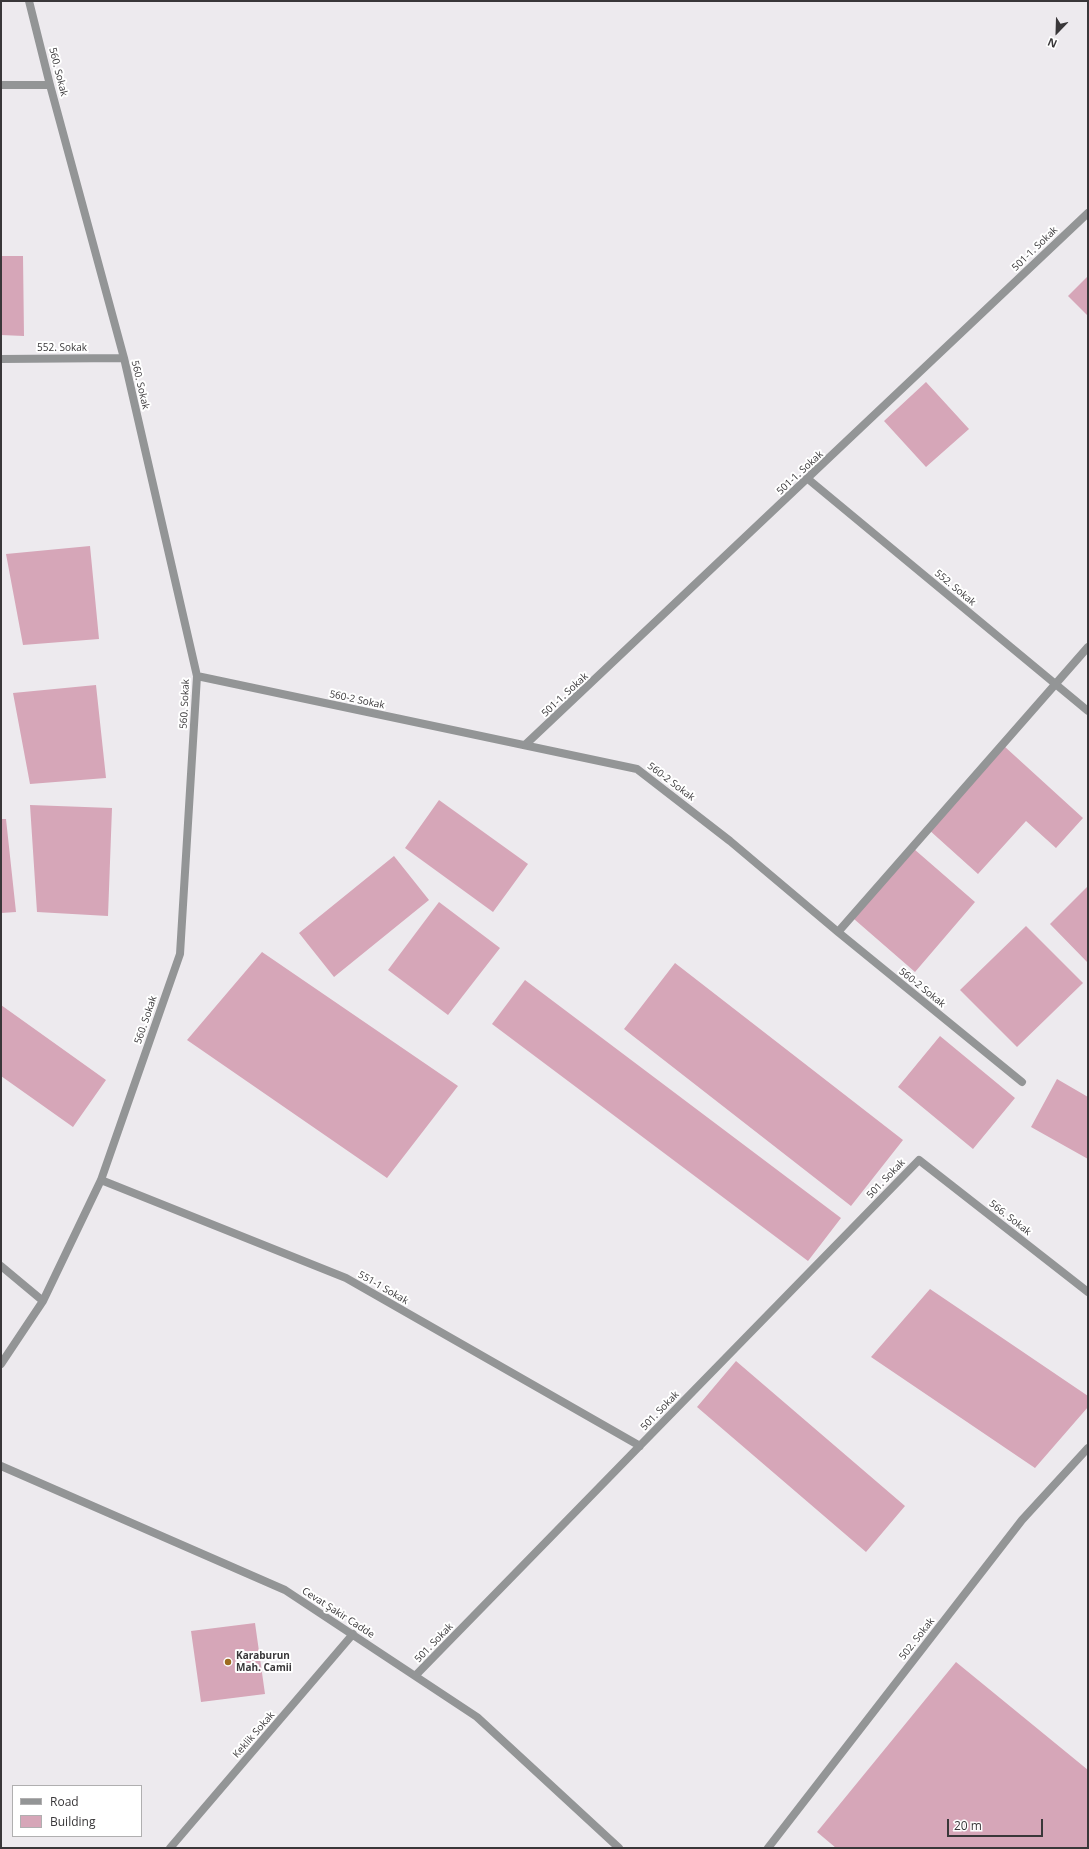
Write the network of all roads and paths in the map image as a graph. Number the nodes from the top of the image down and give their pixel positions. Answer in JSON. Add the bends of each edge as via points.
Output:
{"nodes":[{"id":1,"x":30,"y":1,"type":"edge"},
{"id":2,"x":1,"y":85,"type":"edge"},
{"id":3,"x":50,"y":85,"type":"junction"},
{"id":4,"x":1088,"y":213,"type":"edge"},
{"id":5,"x":124,"y":358,"type":"junction"},
{"id":6,"x":1,"y":359,"type":"edge"},
{"id":7,"x":808,"y":479,"type":"junction"},
{"id":8,"x":1088,"y":647,"type":"edge"},
{"id":9,"x":196,"y":676,"type":"junction"},
{"id":10,"x":1054,"y":684,"type":"junction"},
{"id":11,"x":1088,"y":711,"type":"edge"},
{"id":12,"x":525,"y":745,"type":"junction"},
{"id":13,"x":838,"y":932,"type":"junction"},
{"id":14,"x":1022,"y":1082,"type":"dead end"},
{"id":15,"x":919,"y":1160,"type":"joint"},
{"id":16,"x":101,"y":1180,"type":"junction"},
{"id":17,"x":1,"y":1266,"type":"edge"},
{"id":18,"x":1088,"y":1292,"type":"edge"},
{"id":19,"x":43,"y":1301,"type":"junction"},
{"id":20,"x":1,"y":1364,"type":"edge"},
{"id":21,"x":640,"y":1446,"type":"junction"},
{"id":22,"x":1088,"y":1448,"type":"edge"},
{"id":23,"x":1,"y":1466,"type":"edge"},
{"id":24,"x":353,"y":1634,"type":"junction"},
{"id":25,"x":415,"y":1676,"type":"junction"},
{"id":26,"x":170,"y":1848,"type":"edge"},
{"id":27,"x":619,"y":1848,"type":"edge"},
{"id":28,"x":768,"y":1848,"type":"edge"}],
"edges":[{"from":1,"to":3,"type":"street","name":"560. Sokak"},
{"from":2,"to":3,"type":"street"},
{"from":3,"to":5,"type":"street","name":"560. Sokak"},
{"from":4,"to":7,"type":"street","name":"501-1. Sokak"},
{"from":5,"to":6,"type":"street","name":"552. Sokak"},
{"from":5,"to":9,"type":"street","name":"560. Sokak"},
{"from":7,"to":10,"type":"street","name":"552. Sokak"},
{"from":7,"to":12,"type":"street","name":"501-1. Sokak"},
{"from":8,"to":10,"type":"street"},
{"from":9,"to":12,"type":"street","name":"560-2 Sokak"},
{"from":9,"to":16,"type":"street","name":"560. Sokak","via":[[180,954]]},
{"from":10,"to":11,"type":"street","name":"552. Sokak"},
{"from":10,"to":13,"type":"street"},
{"from":12,"to":13,"type":"street","name":"560-2 Sokak","via":[[636,769],[730,840]]},
{"from":13,"to":14,"type":"street","name":"560-2 Sokak"},
{"from":15,"to":18,"type":"street","name":"566. Sokak"},
{"from":15,"to":21,"type":"street","name":"501. Sokak"},
{"from":16,"to":19,"type":"street","name":"560. Sokak"},
{"from":16,"to":21,"type":"street","name":"551-1 Sokak","via":[[346,1278]]},
{"from":17,"to":19,"type":"street"},
{"from":19,"to":20,"type":"street","name":"560. Sokak"},
{"from":21,"to":25,"type":"street","name":"501. Sokak"},
{"from":22,"to":28,"type":"street","name":"502. Sokak","via":[[1022,1520]]},
{"from":23,"to":24,"type":"street","name":"Cevat Şakir Cadde","via":[[285,1590]]},
{"from":24,"to":25,"type":"street","name":"Cevat Şakir Cadde"},
{"from":24,"to":26,"type":"street","name":"Keklik Sokak"},
{"from":25,"to":27,"type":"street","name":"Cevat Şakir Cadde","via":[[477,1717]]}]}
